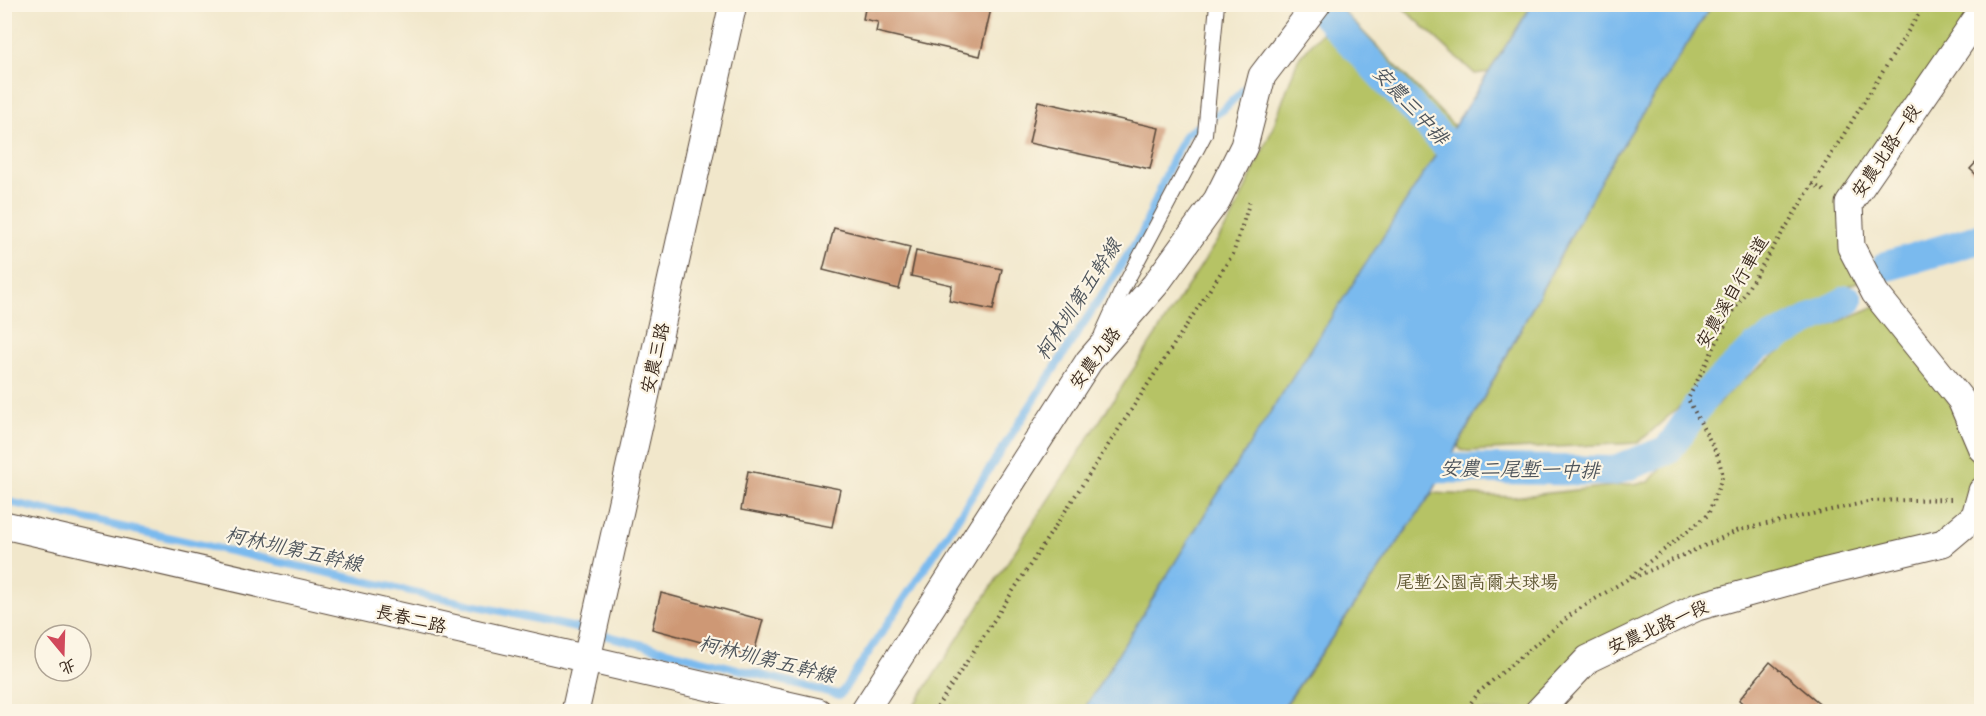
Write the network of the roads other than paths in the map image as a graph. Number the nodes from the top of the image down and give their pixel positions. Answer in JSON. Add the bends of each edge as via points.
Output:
{"nodes":[{"id":1,"x":734,"y":4,"type":"edge"},
{"id":2,"x":1217,"y":4,"type":"edge"},
{"id":3,"x":1313,"y":9,"type":"edge"},
{"id":4,"x":1982,"y":12,"type":"edge"},
{"id":5,"x":1089,"y":361,"type":"junction"},
{"id":6,"x":1982,"y":449,"type":"edge"},
{"id":7,"x":1981,"y":494,"type":"edge"},
{"id":8,"x":4,"y":525,"type":"edge"},
{"id":9,"x":587,"y":660,"type":"junction"},
{"id":10,"x":575,"y":711,"type":"edge"},
{"id":11,"x":818,"y":711,"type":"edge"},
{"id":12,"x":864,"y":711,"type":"edge"},
{"id":13,"x":1538,"y":711,"type":"edge"}],
"edges":[{"from":1,"to":9,"type":"street","name":"安農三路"},
{"from":2,"to":5,"type":"lane","via":[[1205,134]]},
{"from":3,"to":5,"type":"street","name":"安農九路","via":[[1262,75],[1244,146],[1217,200],[1155,285]]},
{"from":4,"to":6,"type":"street","name":"安農北路一段","via":[[1849,204],[1851,247],[1875,293],[1961,400]]},
{"from":5,"to":12,"type":"street","name":"安農九路"},
{"from":7,"to":13,"type":"street","name":"安農北路一段","via":[[1975,516],[1943,543],[1697,607],[1588,659]]},
{"from":8,"to":9,"type":"street","name":"長春二路"},
{"from":9,"to":10,"type":"street","name":"安農三路"},
{"from":9,"to":11,"type":"street","name":"長春二路"}]}
